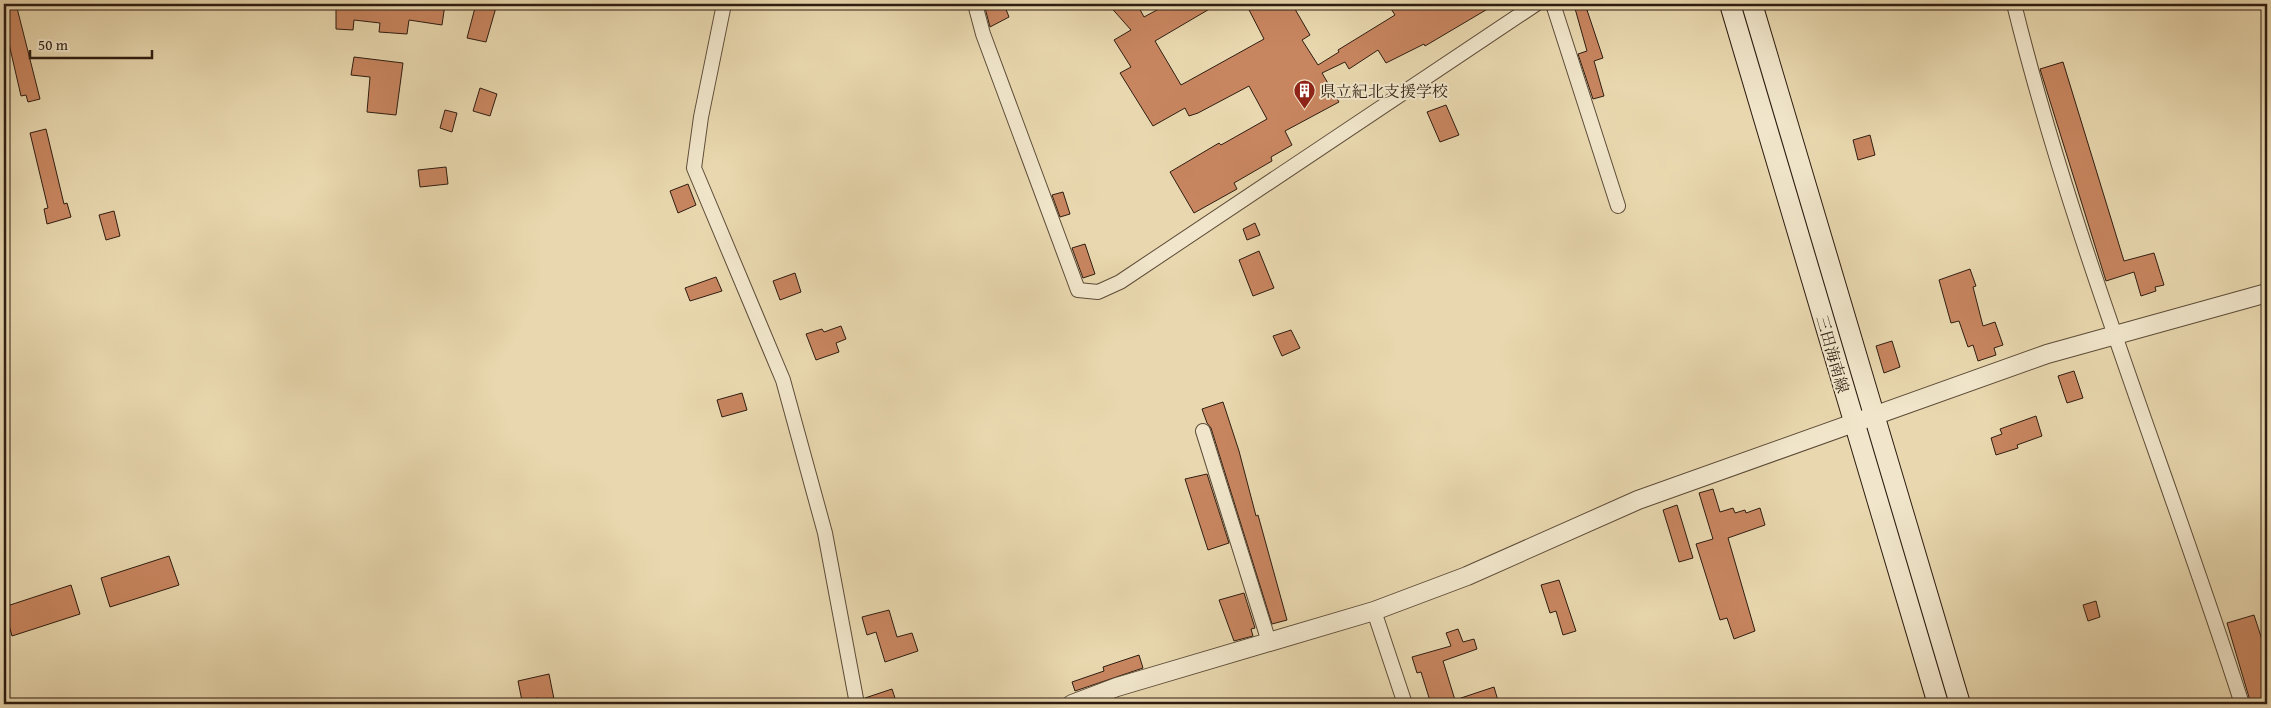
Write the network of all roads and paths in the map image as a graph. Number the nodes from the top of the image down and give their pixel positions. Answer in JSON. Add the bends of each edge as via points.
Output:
{"nodes":[{"id":1,"x":724,"y":4,"type":"edge"},
{"id":2,"x":974,"y":4,"type":"edge"},
{"id":3,"x":1536,"y":4,"type":"edge"},
{"id":4,"x":1553,"y":4,"type":"edge"},
{"id":5,"x":1730,"y":4,"type":"edge"},
{"id":6,"x":1752,"y":4,"type":"edge"},
{"id":7,"x":2014,"y":4,"type":"edge"},
{"id":8,"x":1618,"y":206,"type":"dead end"},
{"id":9,"x":2267,"y":293,"type":"edge"},
{"id":10,"x":2114,"y":336,"type":"junction"},
{"id":11,"x":1875,"y":414,"type":"junction"},
{"id":12,"x":1853,"y":422,"type":"junction"},
{"id":13,"x":1203,"y":430,"type":"dead end"},
{"id":14,"x":1374,"y":611,"type":"junction"},
{"id":15,"x":1269,"y":642,"type":"junction"},
{"id":16,"x":857,"y":704,"type":"edge"},
{"id":17,"x":1072,"y":704,"type":"edge"},
{"id":18,"x":1405,"y":704,"type":"edge"},
{"id":19,"x":1938,"y":704,"type":"edge"},
{"id":20,"x":1960,"y":704,"type":"edge"},
{"id":21,"x":2242,"y":704,"type":"edge"}],
"edges":[{"from":1,"to":16,"type":"street","via":[[694,168],[782,380],[825,533]]},
{"from":2,"to":3,"type":"street","via":[[1078,290],[1098,292],[1120,282]]},
{"from":4,"to":8,"type":"street"},
{"from":5,"to":12,"type":"main road","name":"三田海南線"},
{"from":6,"to":11,"type":"main road","name":"三田海南線"},
{"from":7,"to":10,"type":"street"},
{"from":9,"to":10,"type":"street"},
{"from":10,"to":11,"type":"street","via":[[2047,354]]},
{"from":10,"to":21,"type":"street"},
{"from":11,"to":12,"type":"street"},
{"from":11,"to":20,"type":"main road","name":"三田海南線"},
{"from":12,"to":14,"type":"street","via":[[1638,500],[1467,576]]},
{"from":12,"to":19,"type":"main road","name":"三田海南線"},
{"from":13,"to":15,"type":"street"},
{"from":14,"to":15,"type":"street"},
{"from":14,"to":18,"type":"street"},
{"from":15,"to":17,"type":"street"}]}
